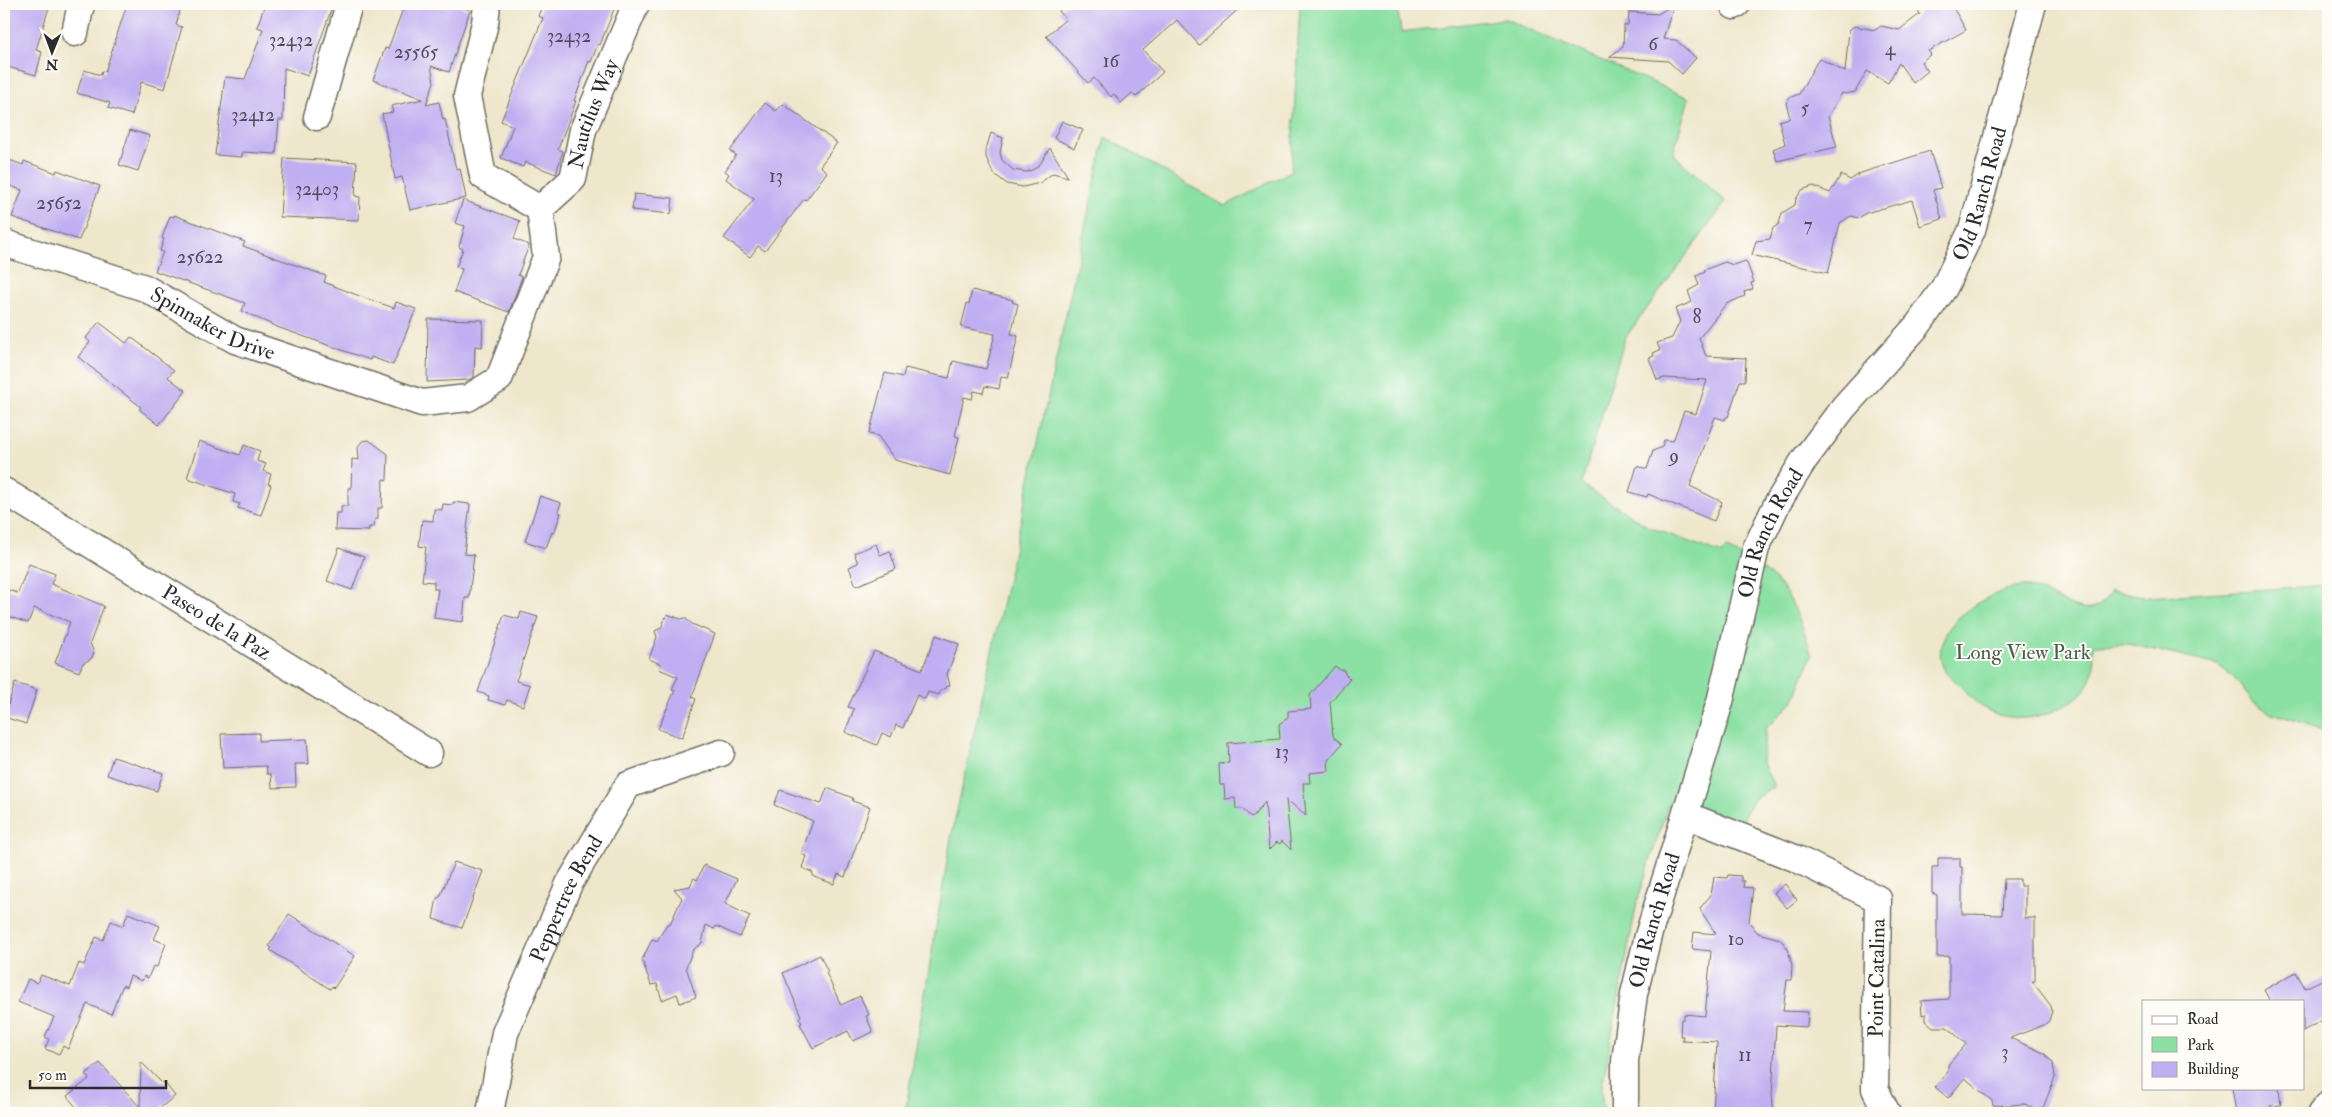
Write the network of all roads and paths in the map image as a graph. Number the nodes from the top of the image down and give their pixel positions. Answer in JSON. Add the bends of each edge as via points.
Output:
{"nodes":[{"id":1,"x":82,"y":4,"type":"edge"},
{"id":2,"x":349,"y":4,"type":"edge"},
{"id":3,"x":487,"y":4,"type":"edge"},
{"id":4,"x":636,"y":4,"type":"edge"},
{"id":5,"x":2033,"y":4,"type":"edge"},
{"id":6,"x":75,"y":32,"type":"dead end"},
{"id":7,"x":317,"y":117,"type":"dead end"},
{"id":8,"x":540,"y":209,"type":"junction"},
{"id":9,"x":4,"y":243,"type":"edge"},
{"id":10,"x":4,"y":491,"type":"edge"},
{"id":11,"x":429,"y":753,"type":"dead end"},
{"id":12,"x":721,"y":753,"type":"dead end"},
{"id":13,"x":1686,"y":815,"type":"junction"},
{"id":14,"x":2328,"y":1105,"type":"edge"},
{"id":15,"x":490,"y":1113,"type":"edge"},
{"id":16,"x":1625,"y":1113,"type":"edge"},
{"id":17,"x":1887,"y":1113,"type":"edge"},
{"id":18,"x":2321,"y":1113,"type":"edge"}],
"edges":[{"from":1,"to":6,"type":"street"},
{"from":2,"to":7,"type":"street"},
{"from":3,"to":8,"type":"street","via":[[467,96],[483,176]]},
{"from":4,"to":8,"type":"street","name":"Nautilus Way","via":[[583,130],[573,180]]},
{"from":5,"to":13,"type":"street","name":"Old Ranch Road","via":[[1972,230],[1944,288],[1918,325],[1844,407],[1804,460],[1756,548],[1720,702]]},
{"from":8,"to":9,"type":"street","name":"Spinnaker Drive","via":[[546,257],[498,379],[468,398],[422,403],[235,340],[145,288]]},
{"from":10,"to":11,"type":"street","name":"Paseo de la Paz"},
{"from":12,"to":15,"type":"street","name":"Peppertree Bend","via":[[628,784],[569,884],[504,1033]]},
{"from":13,"to":16,"type":"street","name":"Old Ranch Road","via":[[1648,936],[1634,994],[1625,1061]]},
{"from":13,"to":17,"type":"street","name":"Point Catalina","via":[[1797,858],[1878,899],[1875,1089]]},
{"from":14,"to":18,"type":"street"}]}
